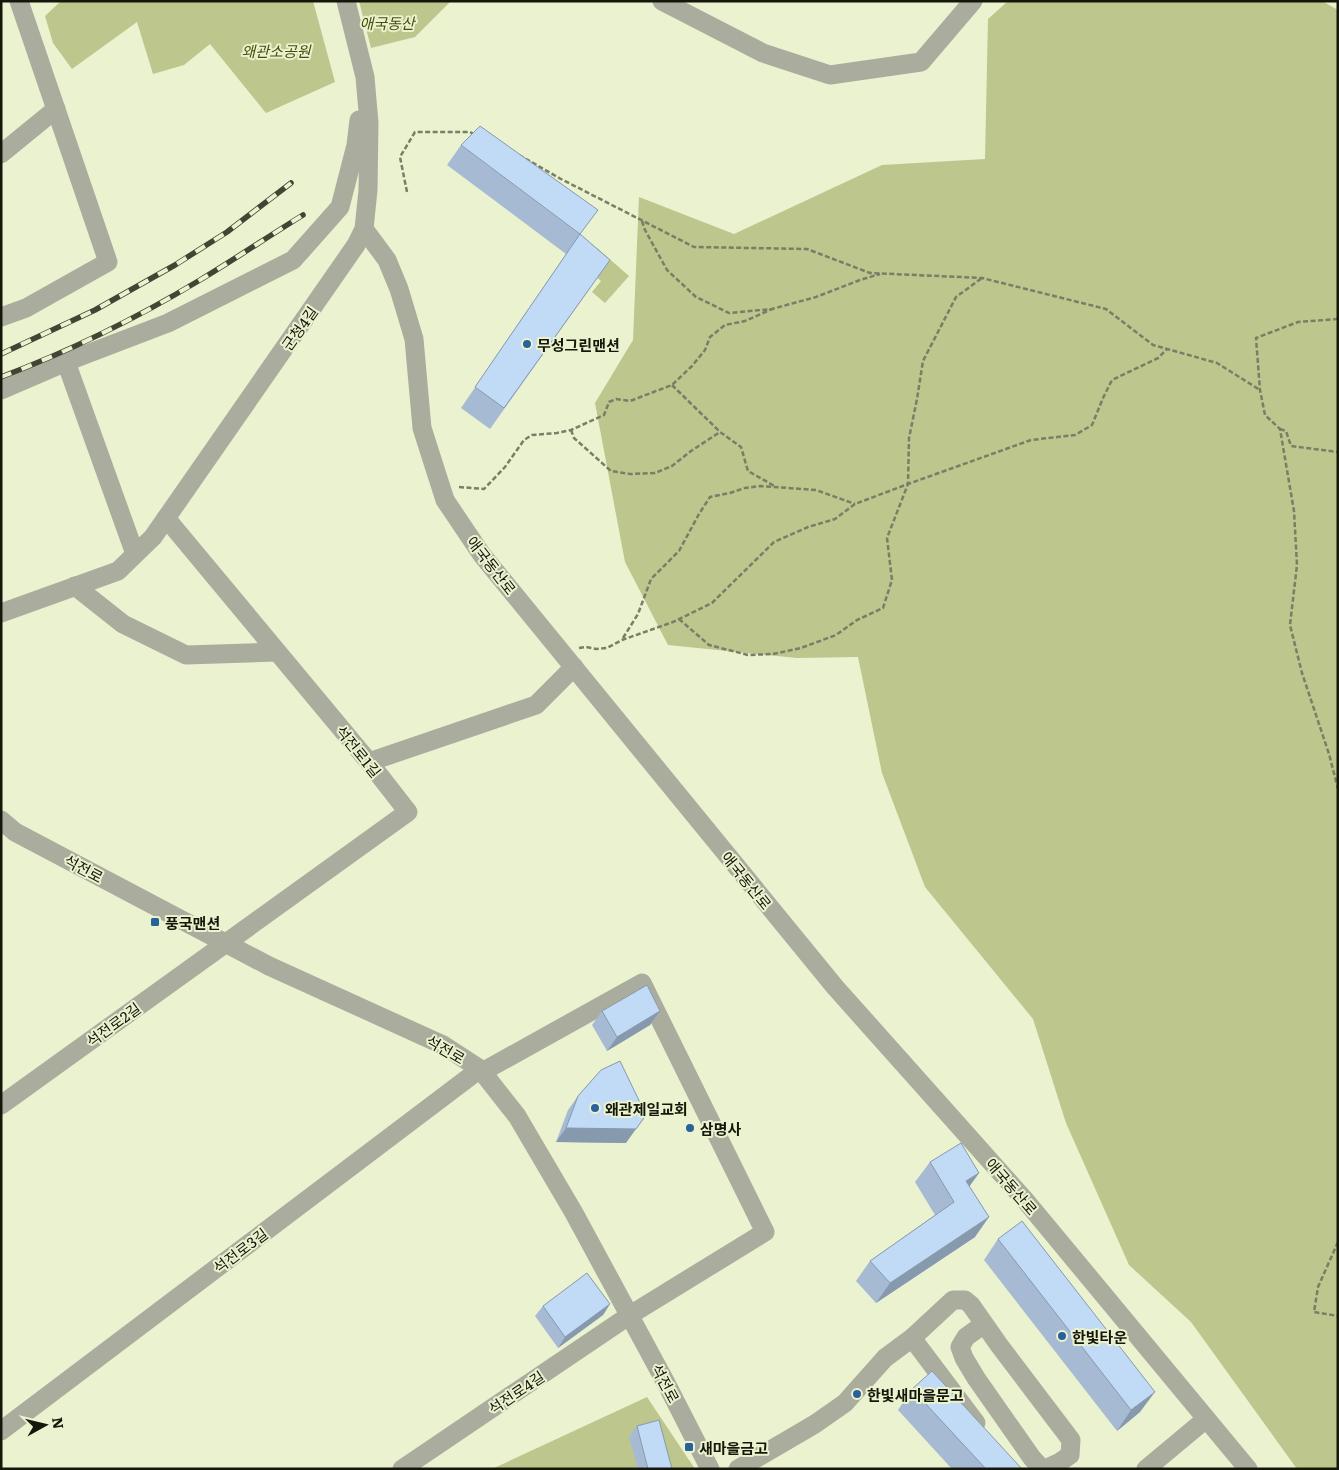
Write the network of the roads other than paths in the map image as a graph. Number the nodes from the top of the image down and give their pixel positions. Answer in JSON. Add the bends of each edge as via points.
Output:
{"nodes":[{"id":1,"x":19,"y":1,"type":"edge"},
{"id":2,"x":346,"y":1,"type":"edge"},
{"id":3,"x":662,"y":1,"type":"edge"},
{"id":4,"x":973,"y":1,"type":"edge"},
{"id":5,"x":365,"y":77,"type":"junction"},
{"id":6,"x":56,"y":109,"type":"junction"},
{"id":7,"x":1,"y":154,"type":"edge"},
{"id":8,"x":364,"y":229,"type":"junction"},
{"id":9,"x":1,"y":317,"type":"edge"},
{"id":10,"x":66,"y":362,"type":"junction"},
{"id":11,"x":1,"y":390,"type":"edge"},
{"id":12,"x":166,"y":518,"type":"junction"},
{"id":13,"x":135,"y":554,"type":"junction"},
{"id":14,"x":75,"y":586,"type":"junction"},
{"id":15,"x":1,"y":613,"type":"edge"},
{"id":16,"x":276,"y":652,"type":"junction"},
{"id":17,"x":570,"y":663,"type":"junction"},
{"id":18,"x":369,"y":762,"type":"junction"},
{"id":19,"x":1,"y":820,"type":"edge"},
{"id":20,"x":225,"y":943,"type":"junction"},
{"id":21,"x":481,"y":1071,"type":"junction"},
{"id":22,"x":1,"y":1105,"type":"edge"},
{"id":23,"x":630,"y":1316,"type":"junction"},
{"id":24,"x":984,"y":1324,"type":"junction"},
{"id":25,"x":912,"y":1338,"type":"junction"},
{"id":26,"x":1206,"y":1419,"type":"junction"},
{"id":27,"x":1,"y":1431,"type":"edge"},
{"id":28,"x":988,"y":1438,"type":"edge"},
{"id":29,"x":402,"y":1469,"type":"edge"},
{"id":30,"x":710,"y":1469,"type":"edge"},
{"id":31,"x":738,"y":1469,"type":"edge"},
{"id":32,"x":1044,"y":1469,"type":"edge"},
{"id":33,"x":1146,"y":1469,"type":"edge"},
{"id":34,"x":1248,"y":1469,"type":"edge"}],
"edges":[{"from":1,"to":6,"type":"street"},
{"from":2,"to":5,"type":"street","name":"군청4길"},
{"from":3,"to":4,"type":"street","via":[[763,53],[830,75],[921,62]]},
{"from":5,"to":8,"type":"street","name":"군청4길","via":[[370,123]]},
{"from":5,"to":10,"type":"street","via":[[356,146],[340,207],[293,260],[168,323]]},
{"from":6,"to":7,"type":"street"},
{"from":6,"to":9,"type":"street","via":[[108,262],[26,308]]},
{"from":8,"to":12,"type":"street","name":"군청4길"},
{"from":8,"to":17,"type":"street","name":"애국동산로","via":[[387,260],[414,339],[422,428],[445,500],[482,555]]},
{"from":10,"to":11,"type":"street"},
{"from":10,"to":13,"type":"street"},
{"from":12,"to":13,"type":"street","name":"군청4길","via":[[153,537]]},
{"from":12,"to":16,"type":"street","name":"석전로1길"},
{"from":13,"to":14,"type":"street","name":"군청4길","via":[[118,570]]},
{"from":14,"to":15,"type":"street","name":"군청4길"},
{"from":14,"to":16,"type":"street","via":[[123,624],[186,655]]},
{"from":16,"to":18,"type":"street","name":"석전로1길"},
{"from":17,"to":18,"type":"street","via":[[536,705]]},
{"from":17,"to":26,"type":"street","name":"애국동산로","via":[[835,987],[1025,1200]]},
{"from":18,"to":20,"type":"street","name":"석전로1길","via":[[408,812]]},
{"from":19,"to":20,"type":"street","name":"석전로","via":[[15,832]]},
{"from":20,"to":21,"type":"street","name":"석전로","via":[[443,1045]]},
{"from":20,"to":22,"type":"street","name":"석전로2길"},
{"from":21,"to":23,"type":"street","name":"석전로","via":[[517,1116]]},
{"from":21,"to":23,"type":"street","name":"석전로3길","via":[[642,983],[765,1232]]},
{"from":21,"to":27,"type":"street","name":"석전로3길"},
{"from":23,"to":29,"type":"street","name":"석전로4길"},
{"from":23,"to":30,"type":"street","name":"석전로"},
{"from":24,"to":25,"type":"street","via":[[965,1300],[954,1300]]},
{"from":24,"to":32,"type":"street","via":[[966,1337],[960,1347],[964,1358],[1032,1458]]},
{"from":24,"to":32,"type":"street","via":[[1071,1440],[1070,1455]]},
{"from":25,"to":28,"type":"street"},
{"from":25,"to":31,"type":"street","via":[[885,1358],[845,1403]]},
{"from":26,"to":33,"type":"street"},
{"from":26,"to":34,"type":"street","name":"애국동산로"}]}
